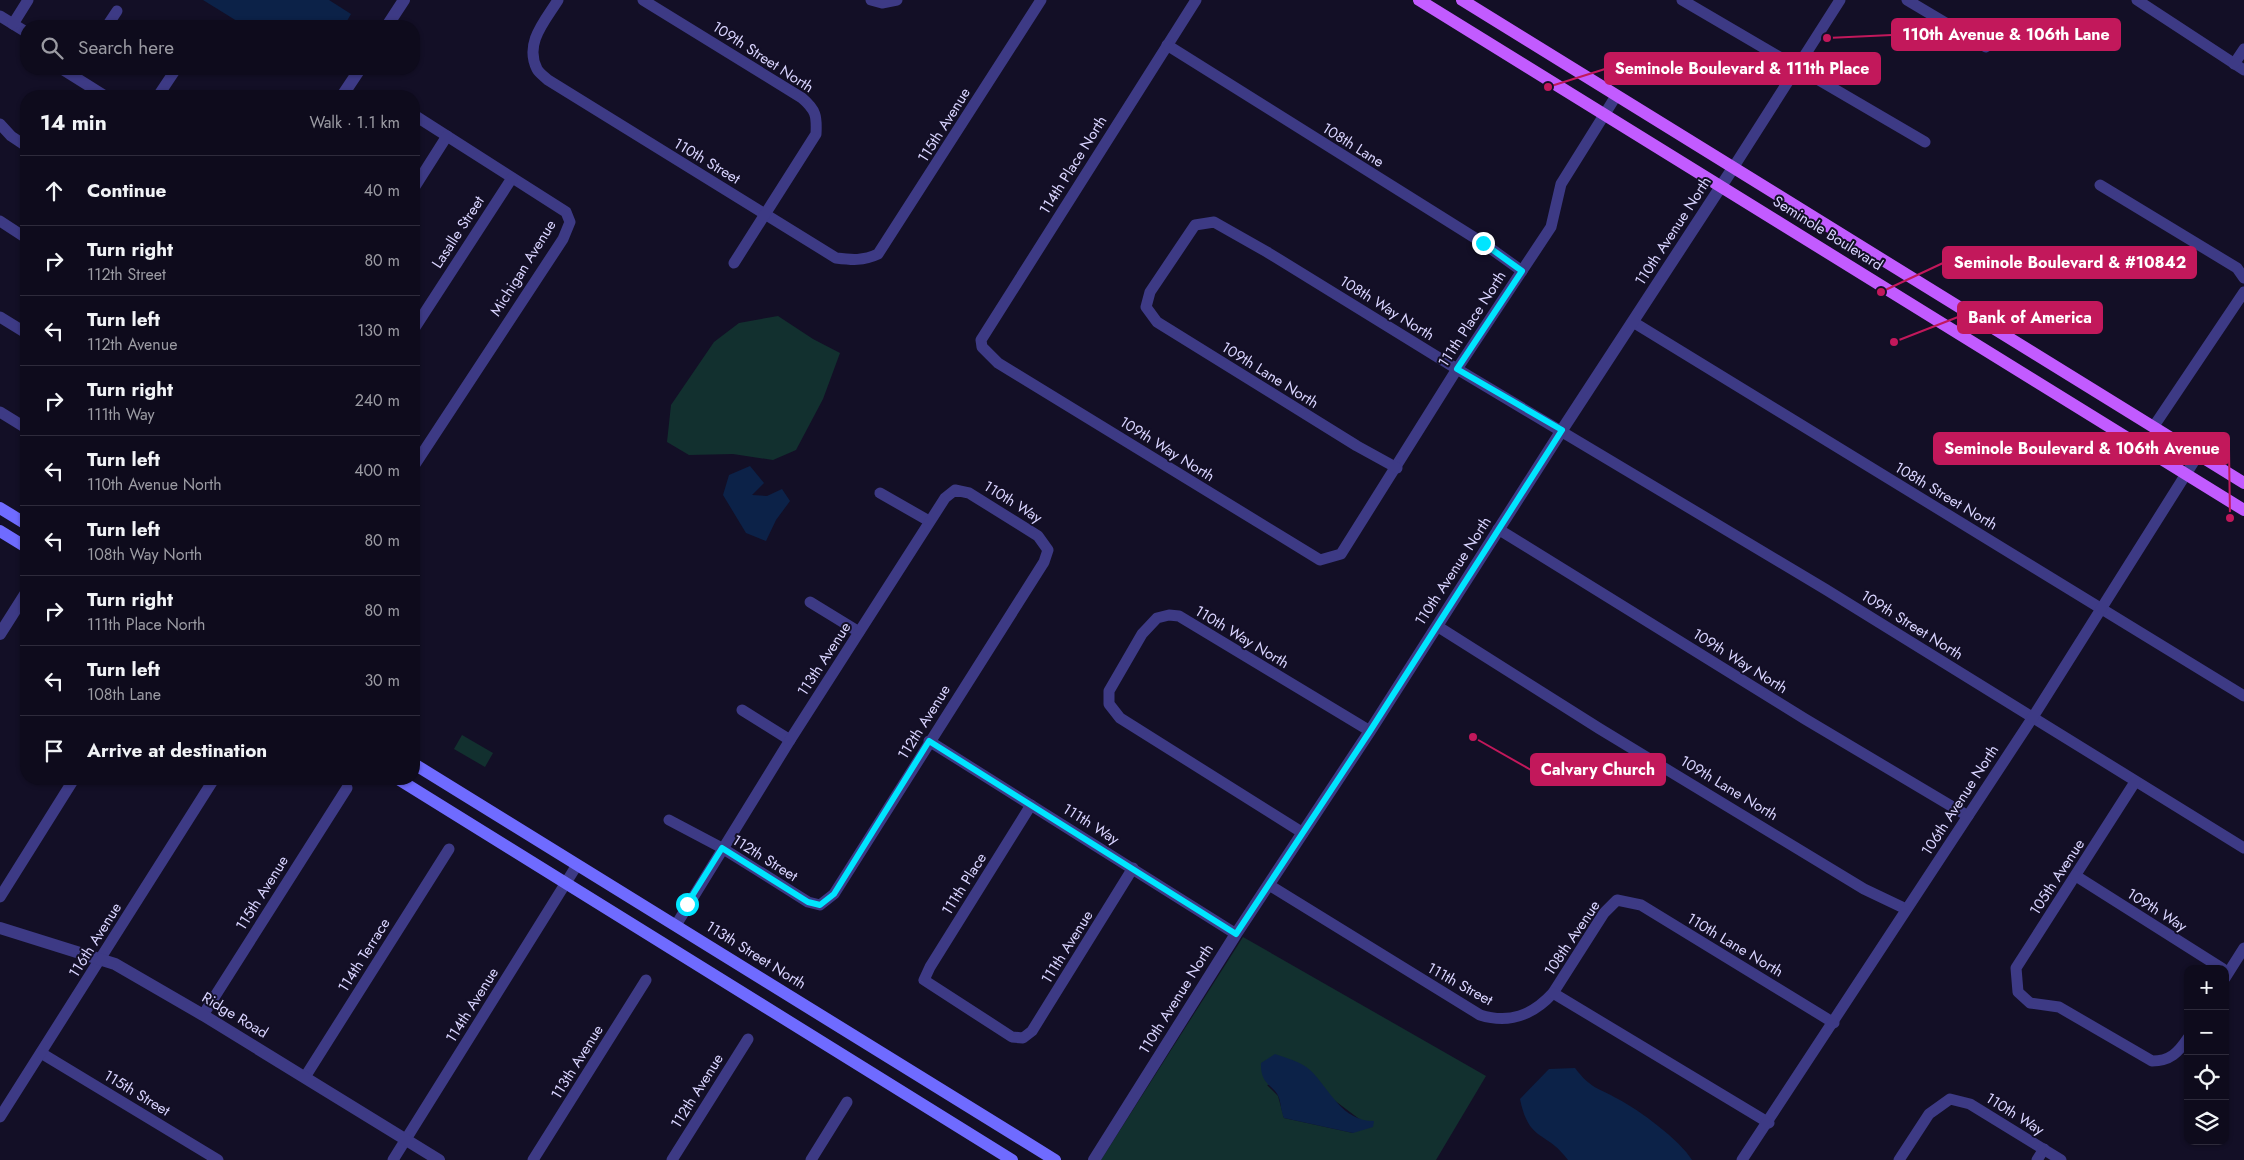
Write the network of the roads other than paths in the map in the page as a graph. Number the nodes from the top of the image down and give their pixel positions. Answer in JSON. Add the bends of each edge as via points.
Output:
{"nodes":[{"id":1,"x":28,"y":0,"type":"edge"},
{"id":2,"x":404,"y":0,"type":"edge"},
{"id":3,"x":558,"y":0,"type":"edge"},
{"id":4,"x":643,"y":0,"type":"edge"},
{"id":5,"x":871,"y":0,"type":"edge"},
{"id":6,"x":897,"y":0,"type":"edge"},
{"id":7,"x":1041,"y":0,"type":"edge"},
{"id":8,"x":1196,"y":0,"type":"edge"},
{"id":9,"x":1419,"y":0,"type":"edge"},
{"id":10,"x":1462,"y":0,"type":"edge"},
{"id":11,"x":1682,"y":0,"type":"edge"},
{"id":12,"x":1840,"y":0,"type":"edge"},
{"id":13,"x":1907,"y":0,"type":"edge"},
{"id":14,"x":2137,"y":0,"type":"edge"},
{"id":15,"x":117,"y":11,"type":"dead end"},
{"id":16,"x":0,"y":16,"type":"edge"},
{"id":17,"x":111,"y":20,"type":"edge"},
{"id":18,"x":391,"y":20,"type":"edge"},
{"id":19,"x":13,"y":24,"type":"junction"},
{"id":20,"x":20,"y":28,"type":"edge"},
{"id":21,"x":1167,"y":45,"type":"junction"},
{"id":22,"x":1986,"y":47,"type":"dead end"},
{"id":23,"x":2244,"y":48,"type":"edge"},
{"id":24,"x":2239,"y":67,"type":"edge"},
{"id":25,"x":1798,"y":68,"type":"junction"},
{"id":26,"x":80,"y":75,"type":"edge"},
{"id":27,"x":172,"y":75,"type":"edge"},
{"id":28,"x":356,"y":75,"type":"edge"},
{"id":29,"x":98,"y":90,"type":"edge"},
{"id":30,"x":162,"y":90,"type":"edge"},
{"id":31,"x":346,"y":90,"type":"edge"},
{"id":32,"x":1616,"y":96,"type":"junction"},
{"id":33,"x":1605,"y":114,"type":"junction"},
{"id":34,"x":420,"y":119,"type":"edge"},
{"id":35,"x":2,"y":132,"type":"edge"},
{"id":36,"x":447,"y":136,"type":"junction"},
{"id":37,"x":20,"y":142,"type":"edge"},
{"id":38,"x":1925,"y":142,"type":"dead end"},
{"id":39,"x":1733,"y":168,"type":"junction"},
{"id":40,"x":512,"y":178,"type":"junction"},
{"id":41,"x":420,"y":179,"type":"edge"},
{"id":42,"x":2100,"y":185,"type":"dead end"},
{"id":43,"x":1721,"y":186,"type":"junction"},
{"id":44,"x":766,"y":214,"type":"junction"},
{"id":45,"x":0,"y":222,"type":"edge"},
{"id":46,"x":20,"y":234,"type":"edge"},
{"id":47,"x":866,"y":260,"type":"joint"},
{"id":48,"x":734,"y":263,"type":"dead end"},
{"id":49,"x":1522,"y":271,"type":"junction"},
{"id":50,"x":2244,"y":278,"type":"edge"},
{"id":51,"x":1150,"y":292,"type":"joint"},
{"id":52,"x":2244,"y":292,"type":"edge"},
{"id":53,"x":0,"y":317,"type":"edge"},
{"id":54,"x":420,"y":319,"type":"edge"},
{"id":55,"x":1633,"y":322,"type":"junction"},
{"id":56,"x":20,"y":330,"type":"edge"},
{"id":57,"x":982,"y":347,"type":"joint"},
{"id":58,"x":1457,"y":369,"type":"junction"},
{"id":59,"x":0,"y":412,"type":"edge"},
{"id":60,"x":20,"y":424,"type":"edge"},
{"id":61,"x":2154,"y":426,"type":"junction"},
{"id":62,"x":1562,"y":430,"type":"junction"},
{"id":63,"x":2198,"y":455,"type":"junction"},
{"id":64,"x":420,"y":457,"type":"edge"},
{"id":65,"x":1397,"y":468,"type":"junction"},
{"id":66,"x":2186,"y":474,"type":"junction"},
{"id":67,"x":2244,"y":483,"type":"edge"},
{"id":68,"x":955,"y":490,"type":"joint"},
{"id":69,"x":880,"y":493,"type":"dead end"},
{"id":70,"x":0,"y":508,"type":"edge"},
{"id":71,"x":2244,"y":510,"type":"edge"},
{"id":72,"x":20,"y":520,"type":"edge"},
{"id":73,"x":929,"y":521,"type":"junction"},
{"id":74,"x":1498,"y":529,"type":"junction"},
{"id":75,"x":0,"y":531,"type":"edge"},
{"id":76,"x":20,"y":543,"type":"edge"},
{"id":77,"x":1048,"y":550,"type":"joint"},
{"id":78,"x":1342,"y":554,"type":"joint"},
{"id":79,"x":20,"y":602,"type":"edge"},
{"id":80,"x":810,"y":602,"type":"dead end"},
{"id":81,"x":2102,"y":608,"type":"junction"},
{"id":82,"x":1436,"y":626,"type":"junction"},
{"id":83,"x":859,"y":632,"type":"junction"},
{"id":84,"x":0,"y":634,"type":"edge"},
{"id":85,"x":2244,"y":696,"type":"edge"},
{"id":86,"x":742,"y":710,"type":"dead end"},
{"id":87,"x":2033,"y":717,"type":"junction"},
{"id":88,"x":1370,"y":731,"type":"junction"},
{"id":89,"x":790,"y":740,"type":"junction"},
{"id":90,"x":929,"y":741,"type":"junction"},
{"id":91,"x":420,"y":768,"type":"edge"},
{"id":92,"x":2135,"y":782,"type":"junction"},
{"id":93,"x":70,"y":785,"type":"edge"},
{"id":94,"x":210,"y":785,"type":"edge"},
{"id":95,"x":408,"y":785,"type":"edge"},
{"id":96,"x":347,"y":788,"type":"dead end"},
{"id":97,"x":1031,"y":805,"type":"junction"},
{"id":98,"x":1968,"y":816,"type":"junction"},
{"id":99,"x":669,"y":820,"type":"dead end"},
{"id":100,"x":1303,"y":833,"type":"junction"},
{"id":101,"x":722,"y":848,"type":"junction"},
{"id":102,"x":2244,"y":848,"type":"edge"},
{"id":103,"x":449,"y":850,"type":"dead end"},
{"id":104,"x":577,"y":865,"type":"junction"},
{"id":105,"x":1134,"y":868,"type":"junction"},
{"id":106,"x":2076,"y":876,"type":"junction"},
{"id":107,"x":566,"y":883,"type":"junction"},
{"id":108,"x":1269,"y":885,"type":"junction"},
{"id":109,"x":0,"y":897,"type":"edge"},
{"id":110,"x":1617,"y":900,"type":"joint"},
{"id":111,"x":820,"y":905,"type":"joint"},
{"id":112,"x":1906,"y":909,"type":"junction"},
{"id":113,"x":676,"y":925,"type":"junction"},
{"id":114,"x":0,"y":928,"type":"edge"},
{"id":115,"x":1236,"y":934,"type":"junction"},
{"id":116,"x":2244,"y":948,"type":"edge"},
{"id":117,"x":100,"y":958,"type":"junction"},
{"id":118,"x":2215,"y":965,"type":"edge"},
{"id":119,"x":2229,"y":968,"type":"edge"},
{"id":120,"x":646,"y":980,"type":"dead end"},
{"id":121,"x":1553,"y":993,"type":"junction"},
{"id":122,"x":202,"y":1015,"type":"junction"},
{"id":123,"x":1834,"y":1023,"type":"junction"},
{"id":124,"x":1023,"y":1038,"type":"joint"},
{"id":125,"x":748,"y":1039,"type":"dead end"},
{"id":126,"x":2184,"y":1044,"type":"edge"},
{"id":127,"x":41,"y":1054,"type":"junction"},
{"id":128,"x":305,"y":1077,"type":"junction"},
{"id":129,"x":848,"y":1102,"type":"dead end"},
{"id":130,"x":0,"y":1116,"type":"edge"},
{"id":131,"x":1769,"y":1122,"type":"junction"},
{"id":132,"x":406,"y":1140,"type":"junction"},
{"id":133,"x":2044,"y":1149,"type":"junction"},
{"id":134,"x":218,"y":1160,"type":"edge"},
{"id":135,"x":393,"y":1160,"type":"edge"},
{"id":136,"x":439,"y":1160,"type":"edge"},
{"id":137,"x":533,"y":1160,"type":"edge"},
{"id":138,"x":672,"y":1160,"type":"edge"},
{"id":139,"x":811,"y":1160,"type":"edge"},
{"id":140,"x":1012,"y":1160,"type":"edge"},
{"id":141,"x":1054,"y":1160,"type":"edge"},
{"id":142,"x":1094,"y":1160,"type":"edge"},
{"id":143,"x":1742,"y":1160,"type":"edge"},
{"id":144,"x":1899,"y":1160,"type":"edge"},
{"id":145,"x":2037,"y":1160,"type":"edge"},
{"id":146,"x":2061,"y":1160,"type":"edge"}],
"edges":[{"from":1,"to":19,"type":"street"},
{"from":2,"to":18,"type":"street"},
{"from":3,"to":44,"type":"street","name":"110th Street","via":[[534,38],[538,71],[598,112]]},
{"from":4,"to":44,"type":"street","name":"109th Street North","via":[[812,107],[816,134]]},
{"from":5,"to":6,"type":"street","via":[[882,3]]},
{"from":7,"to":47,"type":"street","name":"115th Avenue","via":[[890,237],[878,254]]},
{"from":8,"to":21,"type":"street","name":"114th Place North"},
{"from":9,"to":33,"type":"main road","name":"Seminole Boulevard"},
{"from":10,"to":32,"type":"main road","name":"Seminole Boulevard"},
{"from":11,"to":25,"type":"street"},
{"from":12,"to":25,"type":"street","name":"110th Avenue North"},
{"from":13,"to":22,"type":"street"},
{"from":14,"to":24,"type":"street"},
{"from":15,"to":17,"type":"street"},
{"from":16,"to":19,"type":"street"},
{"from":19,"to":20,"type":"street"},
{"from":21,"to":49,"type":"street","name":"108th Lane","via":[[1483,243]]},
{"from":21,"to":57,"type":"street","name":"114th Place North","via":[[981,340]]},
{"from":23,"to":24,"type":"street"},
{"from":25,"to":38,"type":"street"},
{"from":25,"to":39,"type":"street","name":"110th Avenue North"},
{"from":26,"to":29,"type":"street"},
{"from":27,"to":30,"type":"street"},
{"from":28,"to":31,"type":"street"},
{"from":32,"to":33,"type":"street","name":"111th Place North"},
{"from":32,"to":39,"type":"main road","name":"Seminole Boulevard"},
{"from":33,"to":43,"type":"main road","name":"Seminole Boulevard"},
{"from":33,"to":49,"type":"street","name":"111th Place North","via":[[1561,184],[1550,227]]},
{"from":34,"to":36,"type":"street","name":"Michigan Avenue"},
{"from":35,"to":37,"type":"street"},
{"from":36,"to":40,"type":"street","name":"Michigan Avenue"},
{"from":36,"to":41,"type":"street"},
{"from":39,"to":43,"type":"street","name":"110th Avenue North"},
{"from":39,"to":61,"type":"main road","name":"Seminole Boulevard"},
{"from":40,"to":54,"type":"street","name":"Lasalle Street"},
{"from":40,"to":64,"type":"street","name":"Michigan Avenue","via":[[566,212],[568,229]]},
{"from":42,"to":50,"type":"street","via":[[2237,268]]},
{"from":43,"to":55,"type":"street","name":"110th Avenue North"},
{"from":43,"to":66,"type":"main road","name":"Seminole Boulevard"},
{"from":44,"to":47,"type":"street","name":"110th Street","via":[[836,258]]},
{"from":44,"to":48,"type":"street","name":"109th Street North"},
{"from":45,"to":46,"type":"street"},
{"from":49,"to":58,"type":"street","name":"111th Place North"},
{"from":51,"to":58,"type":"street","name":"108th Way North","via":[[1195,225],[1214,222]]},
{"from":51,"to":65,"type":"street","name":"109th Lane North","via":[[1146,307],[1157,322]]},
{"from":52,"to":61,"type":"street"},
{"from":53,"to":56,"type":"street"},
{"from":55,"to":62,"type":"street","name":"110th Avenue North"},
{"from":55,"to":81,"type":"street","name":"108th Street North"},
{"from":57,"to":78,"type":"street","name":"109th Way North","via":[[998,362],[1320,560]]},
{"from":58,"to":62,"type":"street","name":"108th Way North"},
{"from":58,"to":65,"type":"street","name":"111th Place North"},
{"from":59,"to":60,"type":"street"},
{"from":61,"to":63,"type":"main road","name":"Seminole Boulevard"},
{"from":62,"to":74,"type":"street","name":"110th Avenue North"},
{"from":62,"to":87,"type":"street","name":"109th Street North"},
{"from":63,"to":66,"type":"street","name":"106th Avenue North"},
{"from":63,"to":67,"type":"main road","name":"Seminole Boulevard"},
{"from":65,"to":78,"type":"street","name":"111th Place North"},
{"from":66,"to":71,"type":"main road","name":"Seminole Boulevard"},
{"from":66,"to":81,"type":"street","name":"106th Avenue North"},
{"from":68,"to":73,"type":"street","name":"113th Avenue","via":[[945,498]]},
{"from":68,"to":77,"type":"street","name":"110th Way","via":[[969,493],[1038,536]]},
{"from":69,"to":73,"type":"street"},
{"from":70,"to":72,"type":"main road"},
{"from":73,"to":83,"type":"street","name":"113th Avenue"},
{"from":74,"to":82,"type":"street","name":"110th Avenue North"},
{"from":74,"to":98,"type":"street","name":"109th Way North"},
{"from":75,"to":76,"type":"main road"},
{"from":77,"to":90,"type":"street","name":"112th Avenue","via":[[1044,562]]},
{"from":79,"to":84,"type":"street"},
{"from":80,"to":83,"type":"street"},
{"from":81,"to":85,"type":"street","name":"108th Street North"},
{"from":81,"to":87,"type":"street","name":"106th Avenue North"},
{"from":82,"to":88,"type":"street","name":"110th Avenue North"},
{"from":82,"to":112,"type":"street","name":"109th Lane North","via":[[1864,888]]},
{"from":83,"to":89,"type":"street","name":"113th Avenue"},
{"from":86,"to":89,"type":"street"},
{"from":87,"to":92,"type":"street","name":"109th Street North"},
{"from":87,"to":98,"type":"street","name":"106th Avenue North"},
{"from":88,"to":100,"type":"street","name":"110th Avenue North"},
{"from":88,"to":100,"type":"street","name":"110th Way North","via":[[1179,616],[1158,618],[1142,634],[1109,691],[1109,704],[1120,718]]},
{"from":89,"to":101,"type":"street","name":"113th Avenue"},
{"from":90,"to":97,"type":"street","name":"111th Way"},
{"from":90,"to":111,"type":"street","name":"112th Avenue","via":[[834,894]]},
{"from":91,"to":104,"type":"main road","name":"113th Street North"},
{"from":92,"to":102,"type":"street","name":"109th Street North"},
{"from":92,"to":106,"type":"street","name":"105th Avenue"},
{"from":93,"to":109,"type":"street"},
{"from":94,"to":117,"type":"street","name":"116th Avenue"},
{"from":95,"to":107,"type":"main road"},
{"from":96,"to":122,"type":"street","name":"115th Avenue"},
{"from":97,"to":105,"type":"street","name":"111th Way"},
{"from":97,"to":124,"type":"street","name":"111th Place","via":[[924,980],[1012,1037]]},
{"from":98,"to":112,"type":"street","name":"106th Avenue North"},
{"from":99,"to":101,"type":"street","name":"112th Street"},
{"from":100,"to":108,"type":"street","name":"110th Avenue North"},
{"from":101,"to":111,"type":"street","name":"112th Street","via":[[808,902]]},
{"from":101,"to":113,"type":"street","name":"113th Avenue"},
{"from":103,"to":128,"type":"street","name":"114th Terrace"},
{"from":104,"to":107,"type":"street","name":"114th Avenue"},
{"from":104,"to":113,"type":"main road","name":"113th Street North"},
{"from":105,"to":115,"type":"street","name":"111th Way"},
{"from":105,"to":124,"type":"street","name":"111th Avenue","via":[[1032,1031]]},
{"from":106,"to":118,"type":"street","name":"109th Way"},
{"from":106,"to":126,"type":"street","name":"105th Avenue","via":[[2016,968],[2018,992],[2030,1003],[2059,1007],[2152,1061],[2164,1061]]},
{"from":107,"to":132,"type":"street","name":"114th Avenue"},
{"from":107,"to":140,"type":"main road"},
{"from":108,"to":115,"type":"street","name":"110th Avenue North"},
{"from":108,"to":121,"type":"street","name":"111th Street","via":[[1480,1014],[1503,1020],[1517,1018],[1533,1011]]},
{"from":110,"to":121,"type":"street","name":"108th Avenue","via":[[1604,913]]},
{"from":110,"to":123,"type":"street","name":"110th Lane North","via":[[1641,905]]},
{"from":112,"to":123,"type":"street","name":"106th Avenue North"},
{"from":113,"to":141,"type":"main road","name":"113th Street North"},
{"from":114,"to":117,"type":"street","name":"Ridge Road"},
{"from":115,"to":142,"type":"street","name":"110th Avenue North"},
{"from":116,"to":119,"type":"street"},
{"from":117,"to":122,"type":"street","name":"Ridge Road"},
{"from":117,"to":127,"type":"street","name":"116th Avenue"},
{"from":120,"to":137,"type":"street","name":"113th Avenue"},
{"from":121,"to":131,"type":"street"},
{"from":122,"to":128,"type":"street","name":"Ridge Road"},
{"from":123,"to":131,"type":"street","name":"106th Avenue North"},
{"from":125,"to":138,"type":"street","name":"112th Avenue"},
{"from":127,"to":130,"type":"street","name":"116th Avenue"},
{"from":127,"to":134,"type":"street","name":"115th Street"},
{"from":128,"to":132,"type":"street","name":"Ridge Road"},
{"from":129,"to":139,"type":"street"},
{"from":131,"to":143,"type":"street","name":"106th Avenue North"},
{"from":132,"to":135,"type":"street","name":"114th Avenue"},
{"from":132,"to":136,"type":"street","name":"Ridge Road"},
{"from":133,"to":144,"type":"street","name":"110th Way","via":[[1970,1104],[1950,1099],[1929,1114]]},
{"from":133,"to":145,"type":"street"},
{"from":133,"to":146,"type":"street","name":"110th Way"}]}
